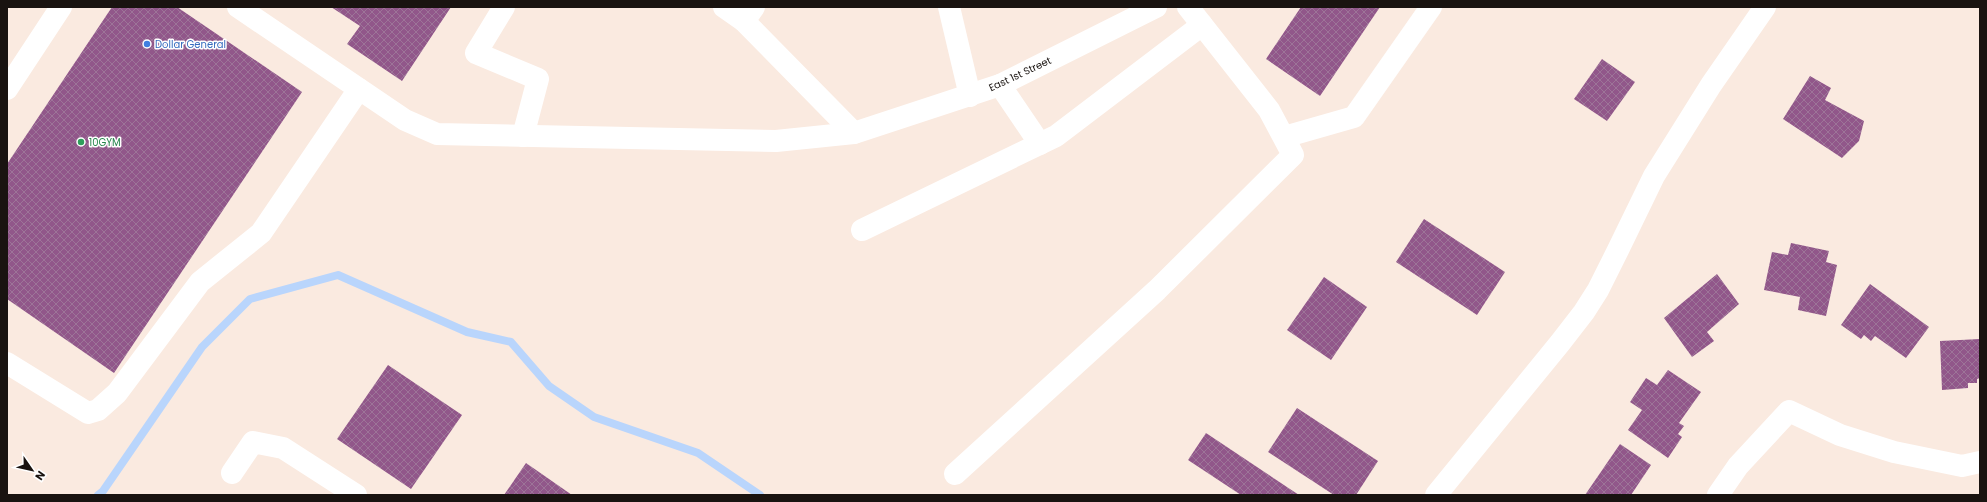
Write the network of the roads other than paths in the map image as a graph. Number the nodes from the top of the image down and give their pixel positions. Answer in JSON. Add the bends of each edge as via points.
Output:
{"nodes":[{"id":1,"x":62,"y":7,"type":"edge"},
{"id":2,"x":238,"y":7,"type":"edge"},
{"id":3,"x":504,"y":7,"type":"edge"},
{"id":4,"x":724,"y":7,"type":"edge"},
{"id":5,"x":948,"y":7,"type":"edge"},
{"id":6,"x":1188,"y":7,"type":"edge"},
{"id":7,"x":1431,"y":7,"type":"edge"},
{"id":8,"x":1765,"y":7,"type":"edge"},
{"id":9,"x":1150,"y":9,"type":"edge"},
{"id":10,"x":749,"y":14,"type":"edge"},
{"id":11,"x":1202,"y":25,"type":"junction"},
{"id":12,"x":1000,"y":85,"type":"junction"},
{"id":13,"x":7,"y":89,"type":"edge"},
{"id":14,"x":359,"y":89,"type":"junction"},
{"id":15,"x":970,"y":96,"type":"junction"},
{"id":16,"x":854,"y":133,"type":"junction"},
{"id":17,"x":523,"y":136,"type":"junction"},
{"id":18,"x":1284,"y":137,"type":"junction"},
{"id":19,"x":1040,"y":144,"type":"junction"},
{"id":20,"x":862,"y":230,"type":"dead end"},
{"id":21,"x":7,"y":363,"type":"edge"},
{"id":22,"x":1980,"y":462,"type":"edge"},
{"id":23,"x":232,"y":473,"type":"dead end"},
{"id":24,"x":955,"y":474,"type":"dead end"},
{"id":25,"x":356,"y":495,"type":"edge"},
{"id":26,"x":1436,"y":495,"type":"edge"},
{"id":27,"x":1718,"y":495,"type":"edge"}],
"edges":[{"from":1,"to":13,"type":"street"},
{"from":2,"to":14,"type":"street","name":"East 1st Street"},
{"from":3,"to":17,"type":"street","via":[[476,52],[538,79]]},
{"from":4,"to":10,"type":"street"},
{"from":5,"to":15,"type":"street"},
{"from":6,"to":11,"type":"street"},
{"from":7,"to":18,"type":"street","via":[[1354,117]]},
{"from":8,"to":26,"type":"street","via":[[1711,85],[1654,176],[1598,290],[1584,312]]},
{"from":9,"to":12,"type":"street","name":"East 1st Street"},
{"from":10,"to":16,"type":"street"},
{"from":11,"to":18,"type":"street","via":[[1269,110]]},
{"from":11,"to":19,"type":"street","via":[[1056,136]]},
{"from":12,"to":15,"type":"street","name":"East 1st Street"},
{"from":12,"to":19,"type":"street"},
{"from":14,"to":17,"type":"street","name":"East 1st Street","via":[[405,120],[436,134]]},
{"from":14,"to":21,"type":"street","via":[[261,233],[200,282],[117,393],[98,410],[88,413]]},
{"from":15,"to":16,"type":"street","name":"East 1st Street"},
{"from":16,"to":17,"type":"street","name":"East 1st Street","via":[[776,141]]},
{"from":18,"to":24,"type":"street","via":[[1293,155],[1158,290]]},
{"from":19,"to":20,"type":"street"},
{"from":22,"to":27,"type":"street","via":[[1962,466],[1894,452],[1840,435],[1789,411],[1738,466]]},
{"from":23,"to":25,"type":"street","via":[[253,442],[283,448]]}]}
